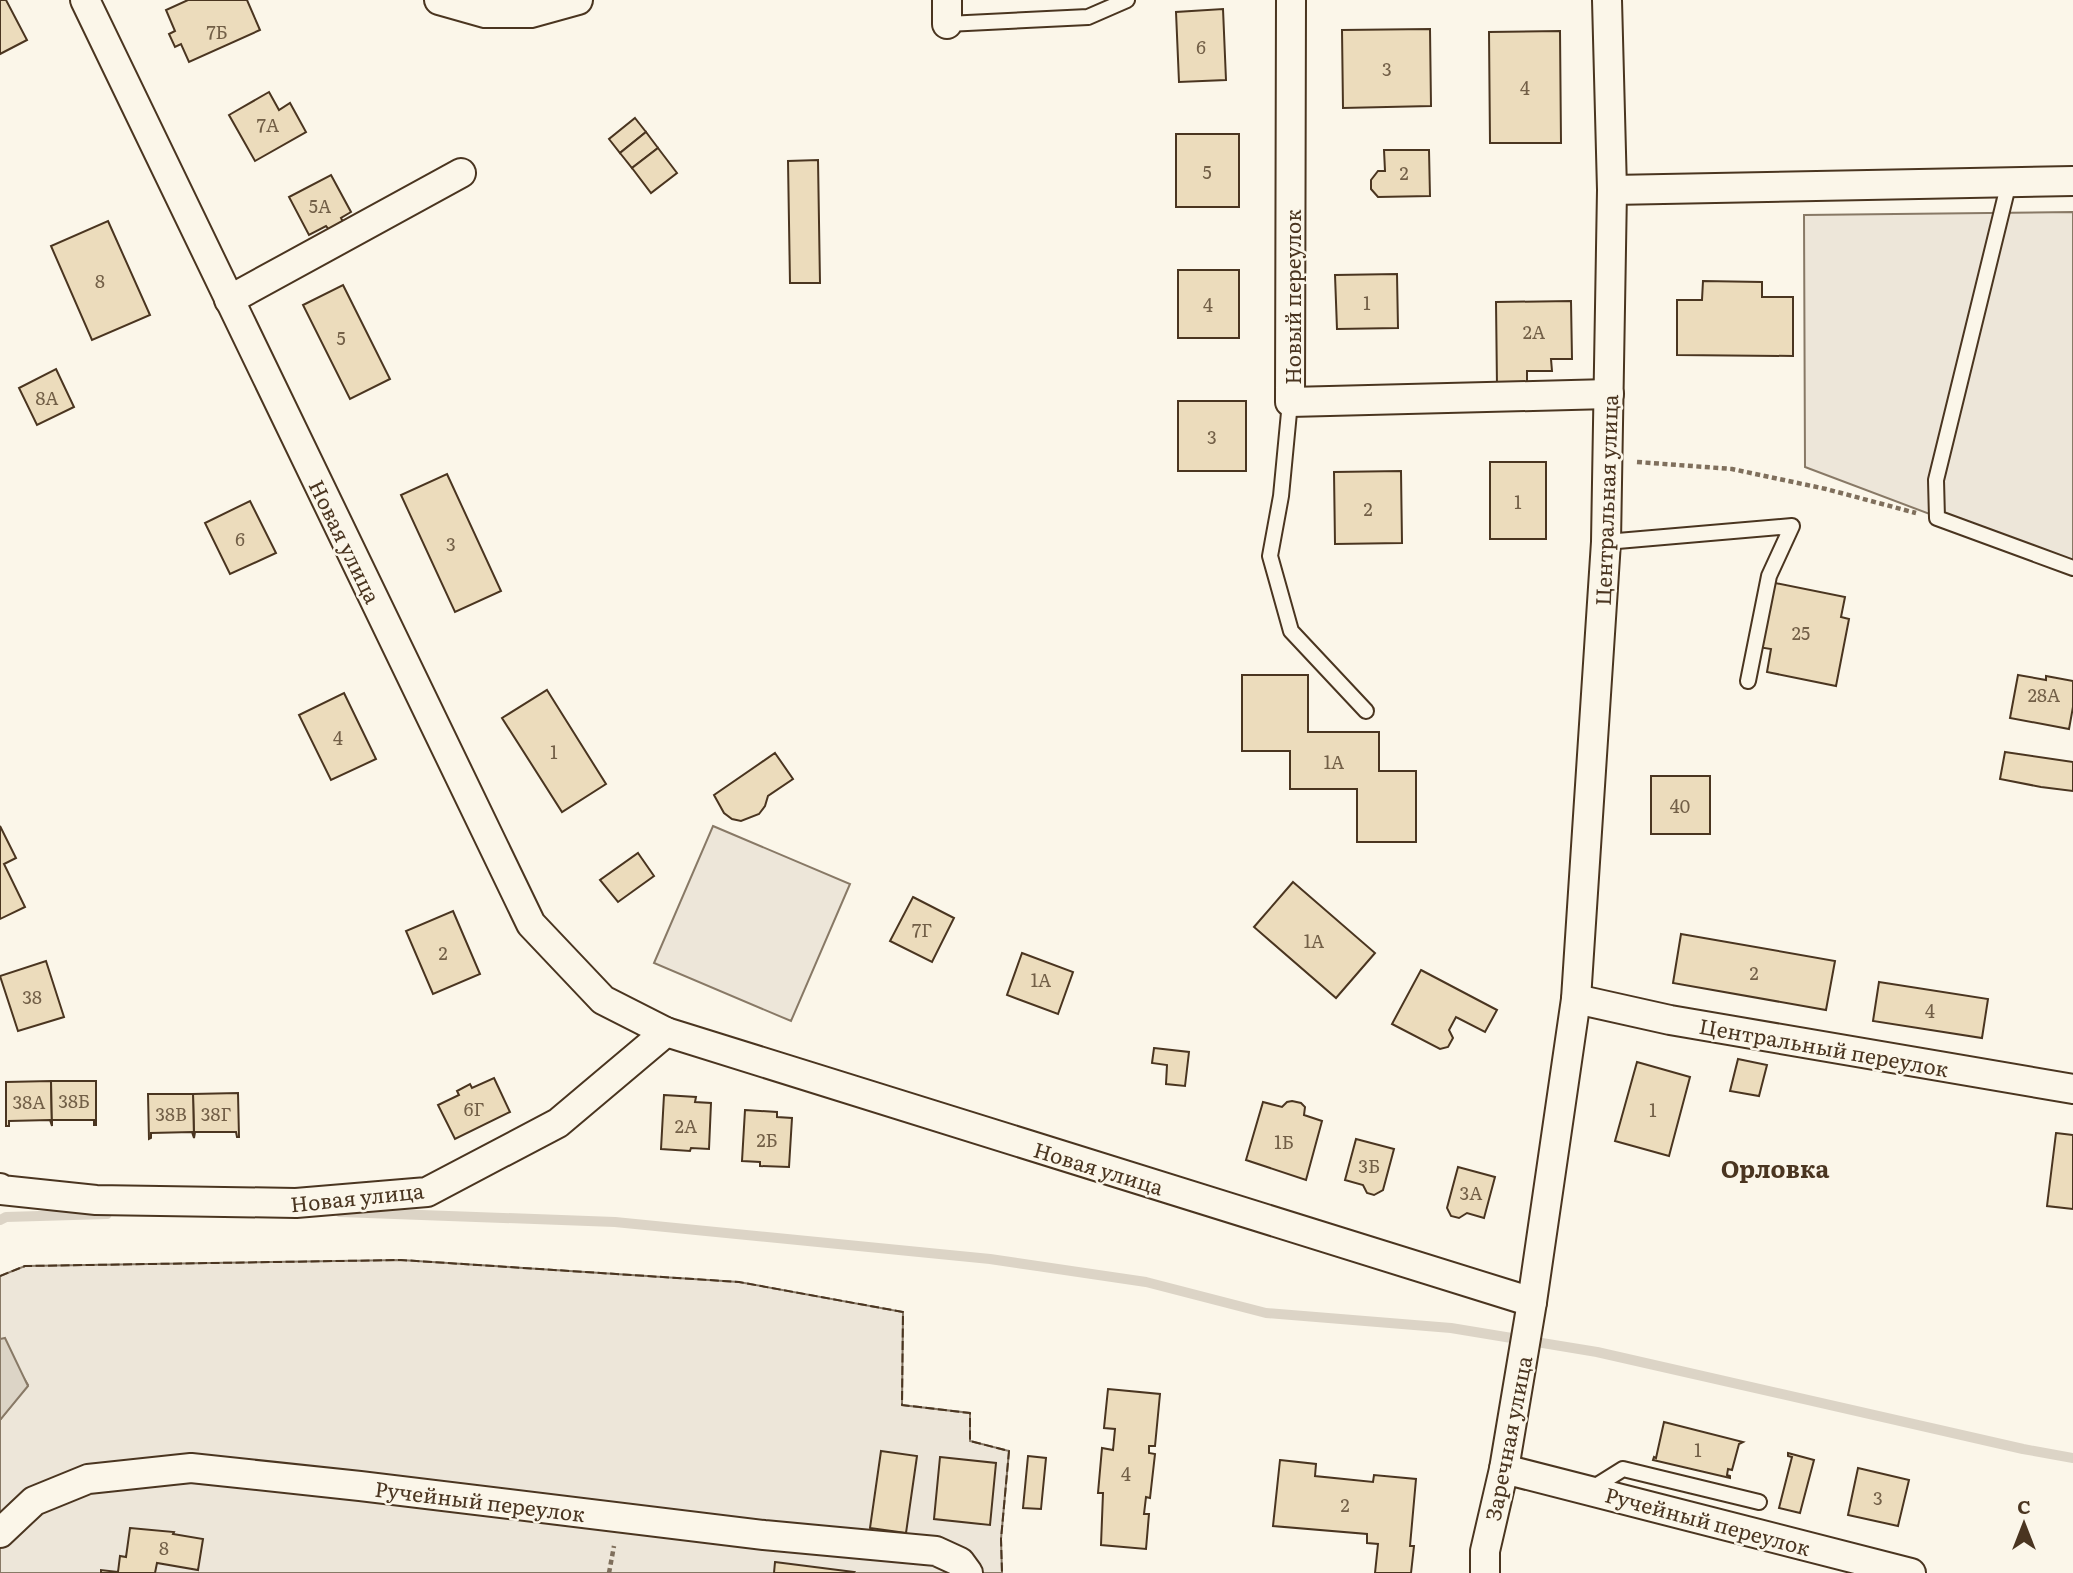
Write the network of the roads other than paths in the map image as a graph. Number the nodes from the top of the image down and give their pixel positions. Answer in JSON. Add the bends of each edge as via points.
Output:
{"nodes":[{"id":1,"x":85,"y":0,"type":"edge"},
{"id":2,"x":439,"y":0,"type":"edge"},
{"id":3,"x":578,"y":0,"type":"edge"},
{"id":4,"x":1128,"y":0,"type":"edge"},
{"id":5,"x":1291,"y":0,"type":"edge"},
{"id":6,"x":1606,"y":0,"type":"edge"},
{"id":7,"x":947,"y":12,"type":"edge"},
{"id":8,"x":461,"y":173,"type":"dead end"},
{"id":9,"x":2073,"y":181,"type":"edge"},
{"id":10,"x":2008,"y":182,"type":"junction"},
{"id":11,"x":1612,"y":190,"type":"junction"},
{"id":12,"x":229,"y":300,"type":"junction"},
{"id":13,"x":1609,"y":394,"type":"junction"},
{"id":14,"x":1290,"y":402,"type":"junction"},
{"id":15,"x":1606,"y":542,"type":"junction"},
{"id":16,"x":2073,"y":568,"type":"edge"},
{"id":17,"x":1748,"y":681,"type":"dead end"},
{"id":18,"x":1366,"y":711,"type":"dead end"},
{"id":19,"x":1576,"y":999,"type":"junction"},
{"id":20,"x":666,"y":1032,"type":"junction"},
{"id":21,"x":2073,"y":1089,"type":"edge"},
{"id":22,"x":0,"y":1188,"type":"edge"},
{"id":23,"x":1532,"y":1302,"type":"junction"},
{"id":24,"x":1504,"y":1469,"type":"junction"},
{"id":25,"x":1591,"y":1489,"type":"junction"},
{"id":26,"x":1759,"y":1502,"type":"dead end"},
{"id":27,"x":0,"y":1533,"type":"edge"},
{"id":28,"x":968,"y":1573,"type":"edge"},
{"id":29,"x":1485,"y":1573,"type":"edge"},
{"id":30,"x":1911,"y":1573,"type":"edge"}],
"edges":[{"from":1,"to":12,"type":"street","name":"Новая улица"},
{"from":2,"to":3,"type":"street","via":[[485,13],[531,13]]},
{"from":4,"to":7,"type":"lane","via":[[1088,17]]},
{"from":5,"to":14,"type":"street","name":"Новый переулок"},
{"from":6,"to":11,"type":"street","name":"Центральная улица"},
{"from":8,"to":12,"type":"street"},
{"from":9,"to":10,"type":"street"},
{"from":10,"to":11,"type":"street"},
{"from":10,"to":16,"type":"lane","via":[[1936,480],[1937,518]]},
{"from":11,"to":13,"type":"street","name":"Центральная улица"},
{"from":12,"to":20,"type":"street","name":"Новая улица","via":[[531,924],[603,1000]]},
{"from":13,"to":14,"type":"street","name":"Новый переулок"},
{"from":13,"to":15,"type":"street","name":"Центральная улица"},
{"from":14,"to":18,"type":"lane","via":[[1270,556],[1291,631]]},
{"from":15,"to":17,"type":"lane","via":[[1792,526],[1769,576]]},
{"from":15,"to":19,"type":"street","name":"Центральная улица"},
{"from":19,"to":21,"type":"street","name":"Центральный переулок","via":[[1670,1020]]},
{"from":19,"to":23,"type":"street","name":"Центральная улица"},
{"from":20,"to":22,"type":"street","name":"Новая улица","via":[[558,1123],[426,1192],[255,1203],[96,1200]]},
{"from":20,"to":23,"type":"street","name":"Новая улица"},
{"from":23,"to":24,"type":"street","name":"Заречная улица"},
{"from":24,"to":25,"type":"street","name":"Ручейный переулок"},
{"from":24,"to":29,"type":"street","name":"Заречная улица","via":[[1485,1551]]},
{"from":25,"to":26,"type":"lane","via":[[1623,1469]]},
{"from":25,"to":30,"type":"street","name":"Ручейный переулок"},
{"from":27,"to":28,"type":"street","name":"Ручейный переулок","via":[[34,1502],[88,1479],[191,1468],[936,1551],[960,1562]]}]}
